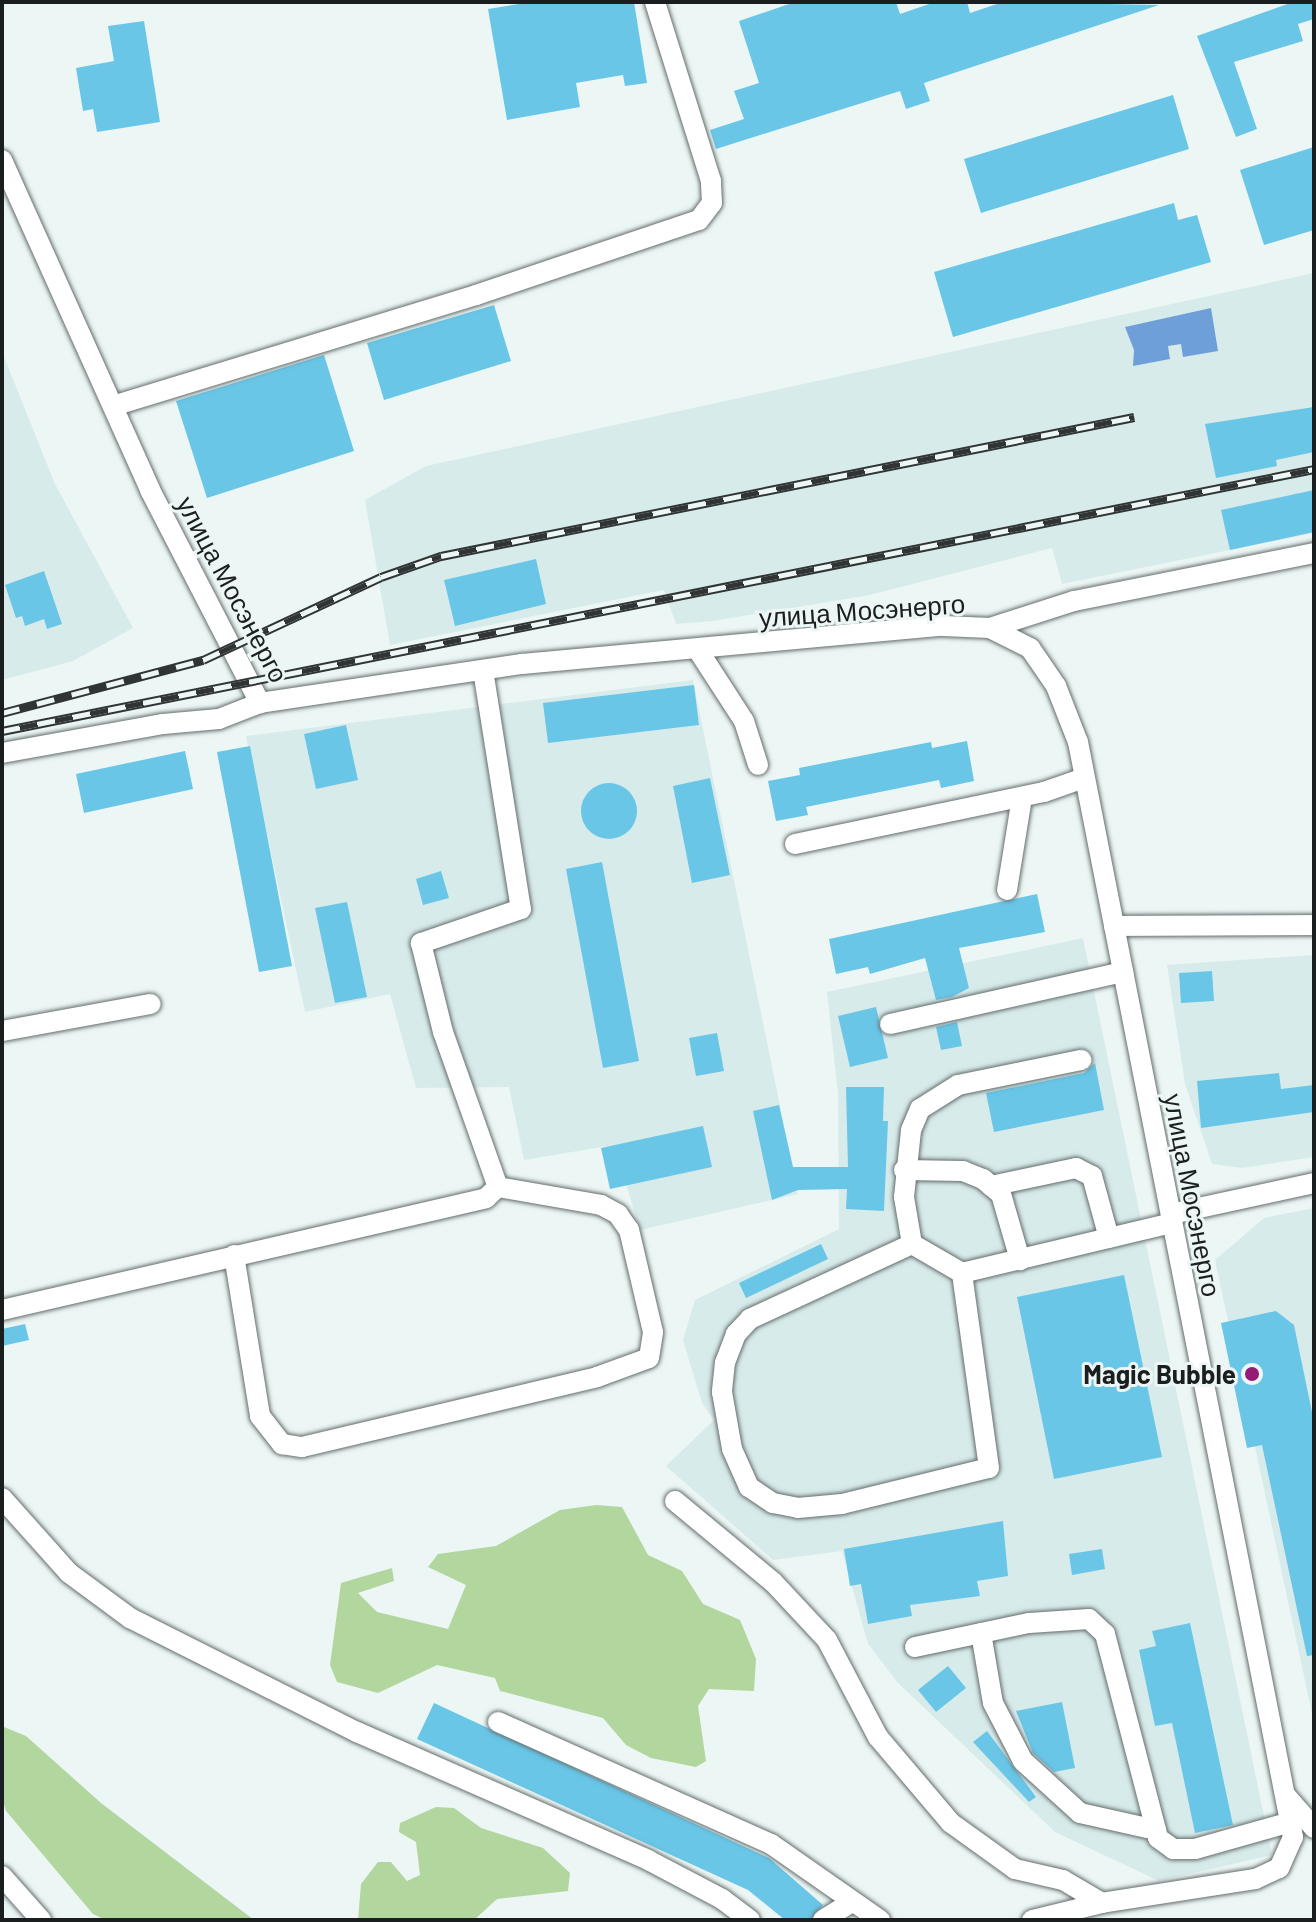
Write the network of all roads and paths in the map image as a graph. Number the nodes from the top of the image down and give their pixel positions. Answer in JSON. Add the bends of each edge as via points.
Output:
{"nodes":[{"id":1,"x":655,"y":2,"type":"edge"},
{"id":2,"x":2,"y":160,"type":"edge"},
{"id":3,"x":113,"y":406,"type":"junction"},
{"id":4,"x":1314,"y":553,"type":"edge"},
{"id":5,"x":990,"y":628,"type":"junction"},
{"id":6,"x":698,"y":650,"type":"junction"},
{"id":7,"x":483,"y":670,"type":"junction"},
{"id":8,"x":260,"y":703,"type":"junction"},
{"id":9,"x":2,"y":753,"type":"edge"},
{"id":10,"x":758,"y":765,"type":"dead end"},
{"id":11,"x":1084,"y":778,"type":"junction"},
{"id":12,"x":1022,"y":797,"type":"junction"},
{"id":13,"x":795,"y":844,"type":"dead end"},
{"id":14,"x":1007,"y":890,"type":"dead end"},
{"id":15,"x":1314,"y":925,"type":"edge"},
{"id":16,"x":1114,"y":926,"type":"junction"},
{"id":17,"x":1123,"y":972,"type":"junction"},
{"id":18,"x":151,"y":1004,"type":"dead end"},
{"id":19,"x":890,"y":1024,"type":"dead end"},
{"id":20,"x":2,"y":1031,"type":"edge"},
{"id":21,"x":1081,"y":1060,"type":"dead end"},
{"id":22,"x":904,"y":1170,"type":"junction"},
{"id":23,"x":1314,"y":1183,"type":"edge"},
{"id":24,"x":991,"y":1186,"type":"junction"},
{"id":25,"x":498,"y":1187,"type":"junction"},
{"id":26,"x":1171,"y":1219,"type":"junction"},
{"id":27,"x":1109,"y":1238,"type":"junction"},
{"id":28,"x":912,"y":1244,"type":"junction"},
{"id":29,"x":234,"y":1255,"type":"junction"},
{"id":30,"x":1020,"y":1260,"type":"junction"},
{"id":31,"x":962,"y":1273,"type":"junction"},
{"id":32,"x":2,"y":1310,"type":"edge"},
{"id":33,"x":2,"y":1498,"type":"edge"},
{"id":34,"x":675,"y":1501,"type":"dead end"},
{"id":35,"x":981,"y":1633,"type":"junction"},
{"id":36,"x":915,"y":1647,"type":"dead end"},
{"id":37,"x":498,"y":1722,"type":"dead end"},
{"id":38,"x":1287,"y":1797,"type":"junction"},
{"id":39,"x":1291,"y":1822,"type":"junction"},
{"id":40,"x":1314,"y":1828,"type":"edge"},
{"id":41,"x":1156,"y":1830,"type":"junction"},
{"id":42,"x":2,"y":1876,"type":"edge"},
{"id":43,"x":852,"y":1902,"type":"junction"},
{"id":44,"x":1102,"y":1903,"type":"junction"},
{"id":45,"x":41,"y":1920,"type":"edge"},
{"id":46,"x":750,"y":1920,"type":"edge"},
{"id":47,"x":823,"y":1920,"type":"edge"},
{"id":48,"x":880,"y":1920,"type":"edge"},
{"id":49,"x":1032,"y":1920,"type":"edge"}],
"edges":[{"from":1,"to":3,"type":"street","via":[[711,181],[712,203],[699,220],[476,295]]},
{"from":2,"to":3,"type":"street","name":"улица Мосэнерго"},
{"from":3,"to":8,"type":"street","name":"улица Мосэнерго","via":[[150,490]]},
{"from":4,"to":5,"type":"street","via":[[1074,601]]},
{"from":5,"to":6,"type":"street","name":"улица Мосэнерго","via":[[943,626]]},
{"from":5,"to":11,"type":"street","name":"улица Мосэнерго","via":[[1030,648],[1056,686]]},
{"from":6,"to":7,"type":"street","name":"улица Мосэнерго"},
{"from":6,"to":10,"type":"street","via":[[744,721]]},
{"from":7,"to":8,"type":"street","name":"улица Мосэнерго"},
{"from":7,"to":25,"type":"street","via":[[521,909],[421,943],[443,1032]]},
{"from":8,"to":9,"type":"street","via":[[219,719]]},
{"from":11,"to":12,"type":"street"},
{"from":11,"to":16,"type":"street","name":"улица Мосэнерго"},
{"from":12,"to":13,"type":"street"},
{"from":12,"to":14,"type":"street"},
{"from":15,"to":16,"type":"street"},
{"from":16,"to":17,"type":"street","name":"улица Мосэнерго"},
{"from":17,"to":19,"type":"street"},
{"from":17,"to":26,"type":"street","name":"улица Мосэнерго"},
{"from":18,"to":20,"type":"street"},
{"from":21,"to":22,"type":"street","via":[[936,1095],[920,1109]]},
{"from":22,"to":24,"type":"street","via":[[963,1171]]},
{"from":22,"to":28,"type":"street"},
{"from":23,"to":26,"type":"street"},
{"from":24,"to":27,"type":"street","via":[[1076,1168],[1092,1176]]},
{"from":24,"to":30,"type":"street","via":[[1001,1194]]},
{"from":25,"to":29,"type":"street","via":[[486,1198]]},
{"from":25,"to":29,"type":"street","via":[[601,1205],[618,1214],[629,1230],[653,1332],[649,1358],[566,1385],[302,1447],[282,1444],[260,1416]]},
{"from":26,"to":27,"type":"street"},
{"from":26,"to":38,"type":"street","name":"улица Мосэнерго"},
{"from":27,"to":30,"type":"street"},
{"from":28,"to":31,"type":"street"},
{"from":28,"to":31,"type":"street","via":[[750,1319],[736,1334],[725,1362],[722,1392],[732,1449],[749,1487],[773,1503],[798,1508],[842,1504],[989,1468]]},
{"from":29,"to":32,"type":"street"},
{"from":30,"to":31,"type":"street"},
{"from":33,"to":46,"type":"street","via":[[69,1573],[130,1618],[357,1732],[648,1860]]},
{"from":34,"to":44,"type":"street","via":[[773,1582],[827,1640],[878,1737],[951,1823],[1015,1869],[1063,1880]]},
{"from":35,"to":36,"type":"street"},
{"from":35,"to":41,"type":"street","via":[[993,1703],[1023,1761],[1080,1813]]},
{"from":35,"to":41,"type":"street","via":[[1089,1619],[1105,1634]]},
{"from":37,"to":43,"type":"street","via":[[771,1844]]},
{"from":38,"to":39,"type":"street","name":"улица Мосэнерго"},
{"from":38,"to":40,"type":"street"},
{"from":39,"to":41,"type":"street","via":[[1195,1849],[1173,1849]]},
{"from":39,"to":44,"type":"street","name":"улица Мосэнерго","via":[[1287,1857],[1279,1868],[1255,1879]]},
{"from":42,"to":45,"type":"street"},
{"from":43,"to":47,"type":"street"},
{"from":43,"to":48,"type":"street"},
{"from":44,"to":49,"type":"street","name":"улица Мосэнерго"}]}
